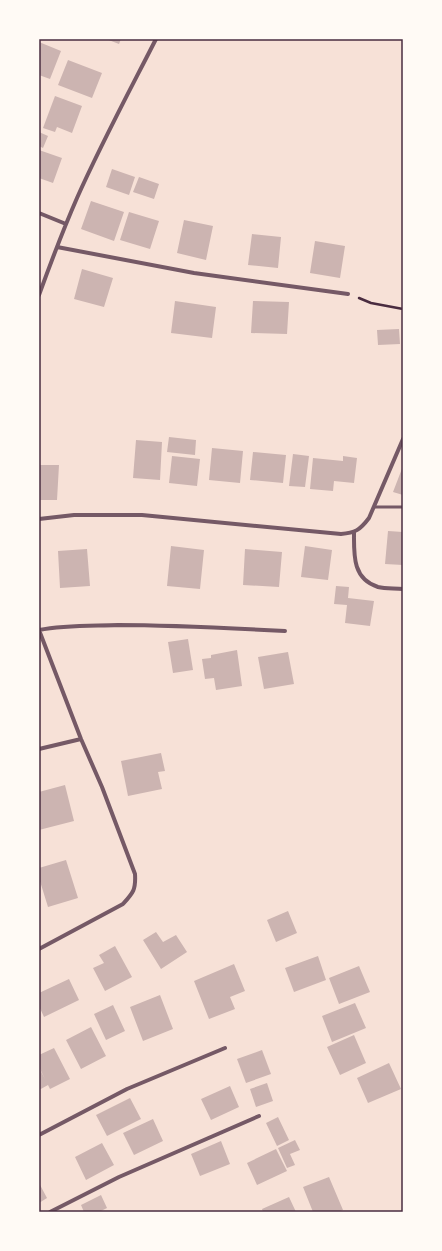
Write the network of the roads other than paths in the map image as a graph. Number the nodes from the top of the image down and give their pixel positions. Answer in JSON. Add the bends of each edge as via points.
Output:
{"nodes":[{"id":1,"x":156,"y":39,"type":"edge"},
{"id":2,"x":39,"y":213,"type":"edge"},
{"id":3,"x":66,"y":224,"type":"junction"},
{"id":4,"x":56,"y":248,"type":"junction"},
{"id":5,"x":348,"y":294,"type":"road end"},
{"id":6,"x":39,"y":295,"type":"edge"},
{"id":7,"x":403,"y":439,"type":"edge"},
{"id":8,"x":374,"y":507,"type":"junction"},
{"id":9,"x":403,"y":507,"type":"edge"},
{"id":10,"x":39,"y":519,"type":"edge"},
{"id":11,"x":354,"y":532,"type":"junction"},
{"id":12,"x":403,"y":589,"type":"edge"},
{"id":13,"x":39,"y":630,"type":"edge"},
{"id":14,"x":285,"y":631,"type":"dead end"},
{"id":15,"x":81,"y":739,"type":"junction"},
{"id":16,"x":39,"y":749,"type":"edge"},
{"id":17,"x":39,"y":949,"type":"edge"},
{"id":18,"x":225,"y":1048,"type":"dead end"},
{"id":19,"x":259,"y":1116,"type":"dead end"},
{"id":20,"x":39,"y":1135,"type":"edge"},
{"id":21,"x":50,"y":1212,"type":"edge"}],
"edges":[{"from":1,"to":3,"type":"street"},
{"from":2,"to":3,"type":"street"},
{"from":3,"to":4,"type":"street"},
{"from":4,"to":5,"type":"street","via":[[194,274]]},
{"from":4,"to":6,"type":"street"},
{"from":7,"to":8,"type":"street"},
{"from":8,"to":9,"type":"lane"},
{"from":8,"to":11,"type":"street","via":[[363,526]]},
{"from":10,"to":11,"type":"street","via":[[74,515],[142,515],[341,534]]},
{"from":11,"to":12,"type":"street","via":[[355,563],[364,578],[379,587]]},
{"from":13,"to":14,"type":"street","via":[[75,626],[151,625]]},
{"from":13,"to":15,"type":"street"},
{"from":15,"to":16,"type":"street"},
{"from":15,"to":17,"type":"street","via":[[135,874],[136,885],[124,904]]},
{"from":18,"to":20,"type":"street","via":[[127,1089]]},
{"from":19,"to":21,"type":"street","via":[[119,1177]]}]}
